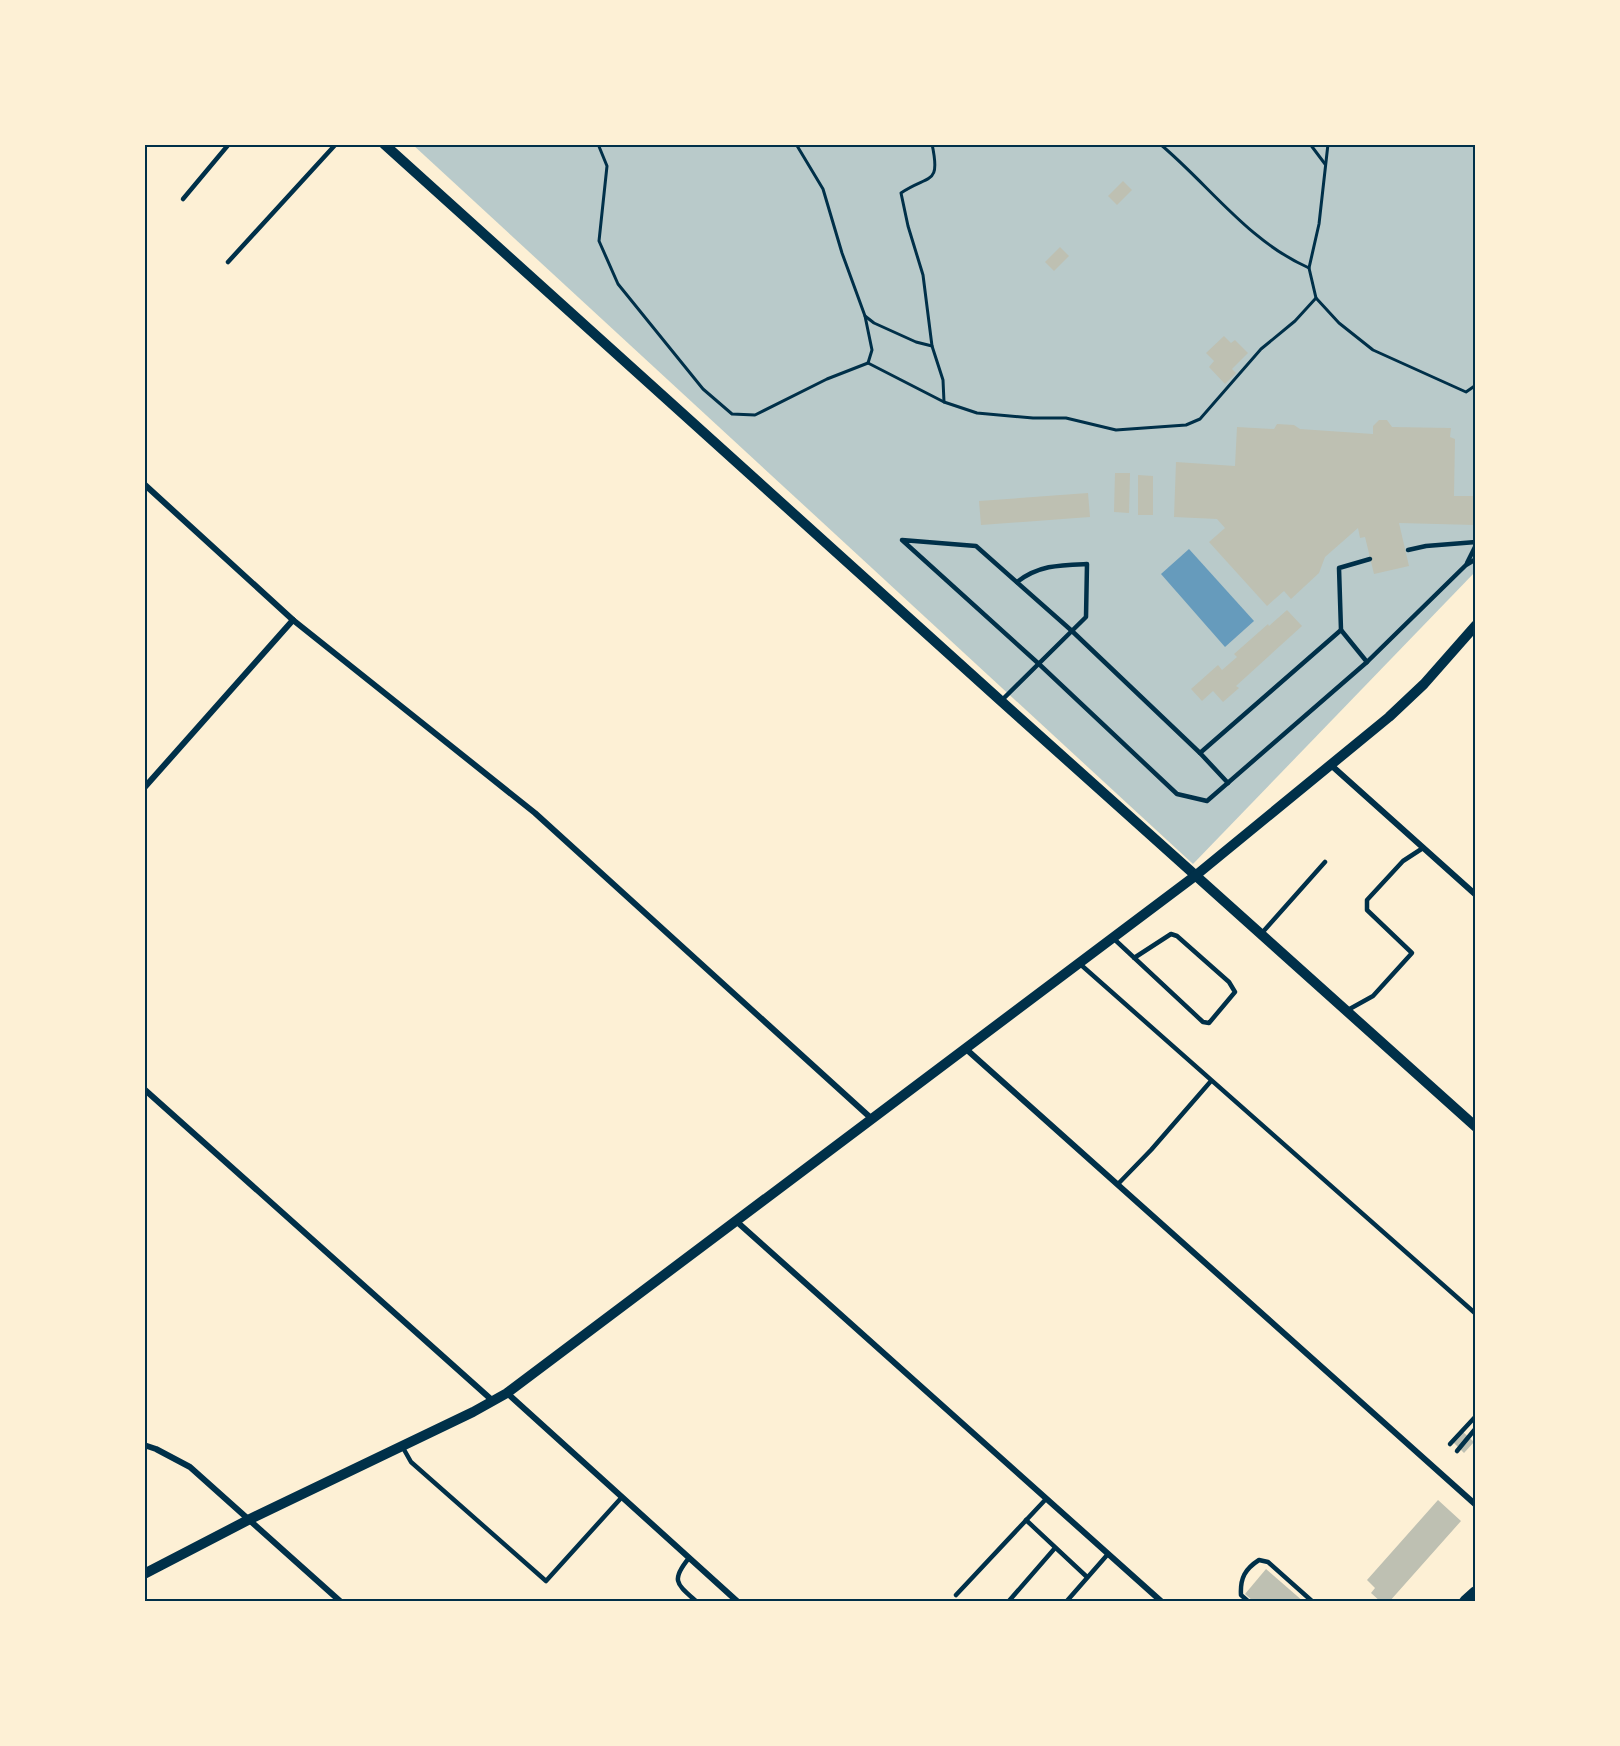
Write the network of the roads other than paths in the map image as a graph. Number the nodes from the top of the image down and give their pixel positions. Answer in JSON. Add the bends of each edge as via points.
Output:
{"nodes":[{"id":1,"x":229,"y":144,"type":"edge"},
{"id":2,"x":336,"y":144,"type":"edge"},
{"id":3,"x":384,"y":144,"type":"edge"},
{"id":4,"x":183,"y":199,"type":"dead end"},
{"id":5,"x":228,"y":262,"type":"dead end"},
{"id":6,"x":144,"y":484,"type":"edge"},
{"id":7,"x":1476,"y":544,"type":"edge"},
{"id":8,"x":1408,"y":550,"type":"dead end"},
{"id":9,"x":1370,"y":559,"type":"dead end"},
{"id":10,"x":1476,"y":559,"type":"edge"},
{"id":11,"x":1466,"y":565,"type":"junction"},
{"id":12,"x":1017,"y":582,"type":"junction"},
{"id":13,"x":293,"y":620,"type":"junction"},
{"id":14,"x":1476,"y":625,"type":"edge"},
{"id":15,"x":1341,"y":630,"type":"junction"},
{"id":16,"x":1072,"y":631,"type":"junction"},
{"id":17,"x":1367,"y":662,"type":"junction"},
{"id":18,"x":1039,"y":664,"type":"junction"},
{"id":19,"x":1001,"y":701,"type":"junction"},
{"id":20,"x":1200,"y":753,"type":"junction"},
{"id":21,"x":1332,"y":766,"type":"junction"},
{"id":22,"x":1228,"y":783,"type":"junction"},
{"id":23,"x":144,"y":788,"type":"edge"},
{"id":24,"x":1423,"y":848,"type":"junction"},
{"id":25,"x":1325,"y":862,"type":"dead end"},
{"id":26,"x":1195,"y":876,"type":"junction"},
{"id":27,"x":1476,"y":895,"type":"edge"},
{"id":28,"x":1261,"y":934,"type":"junction"},
{"id":29,"x":1113,"y":938,"type":"junction"},
{"id":30,"x":1134,"y":958,"type":"junction"},
{"id":31,"x":1079,"y":963,"type":"junction"},
{"id":32,"x":1346,"y":1011,"type":"junction"},
{"id":33,"x":966,"y":1049,"type":"junction"},
{"id":34,"x":1211,"y":1081,"type":"junction"},
{"id":35,"x":144,"y":1089,"type":"edge"},
{"id":36,"x":872,"y":1120,"type":"junction"},
{"id":37,"x":1476,"y":1126,"type":"edge"},
{"id":38,"x":1118,"y":1184,"type":"junction"},
{"id":39,"x":736,"y":1221,"type":"junction"},
{"id":40,"x":1476,"y":1314,"type":"edge"},
{"id":41,"x":507,"y":1393,"type":"junction"},
{"id":42,"x":493,"y":1401,"type":"junction"},
{"id":43,"x":1476,"y":1416,"type":"edge"},
{"id":44,"x":1476,"y":1428,"type":"edge"},
{"id":45,"x":1450,"y":1444,"type":"dead end"},
{"id":46,"x":144,"y":1445,"type":"edge"},
{"id":47,"x":402,"y":1446,"type":"junction"},
{"id":48,"x":1456,"y":1450,"type":"dead end"},
{"id":49,"x":622,"y":1497,"type":"junction"},
{"id":50,"x":1046,"y":1499,"type":"junction"},
{"id":51,"x":1476,"y":1505,"type":"edge"},
{"id":52,"x":250,"y":1519,"type":"junction"},
{"id":53,"x":1026,"y":1520,"type":"junction"},
{"id":54,"x":1055,"y":1548,"type":"junction"},
{"id":55,"x":1108,"y":1554,"type":"junction"},
{"id":56,"x":689,"y":1558,"type":"junction"},
{"id":57,"x":144,"y":1574,"type":"edge"},
{"id":58,"x":1087,"y":1578,"type":"junction"},
{"id":59,"x":1476,"y":1593,"type":"edge"},
{"id":60,"x":956,"y":1595,"type":"dead end"},
{"id":61,"x":341,"y":1602,"type":"edge"},
{"id":62,"x":697,"y":1602,"type":"edge"},
{"id":63,"x":738,"y":1602,"type":"edge"},
{"id":64,"x":1008,"y":1602,"type":"edge"},
{"id":65,"x":1066,"y":1602,"type":"edge"},
{"id":66,"x":1162,"y":1602,"type":"edge"},
{"id":67,"x":1249,"y":1602,"type":"edge"},
{"id":68,"x":1313,"y":1602,"type":"edge"},
{"id":69,"x":1466,"y":1602,"type":"edge"}],
"edges":[{"from":1,"to":4,"type":"lane"},
{"from":2,"to":5,"type":"lane"},
{"from":3,"to":19,"type":"street"},
{"from":6,"to":13,"type":"street"},
{"from":7,"to":8,"type":"lane"},
{"from":7,"to":11,"type":"lane"},
{"from":9,"to":15,"type":"lane","via":[[1339,568]]},
{"from":10,"to":11,"type":"lane"},
{"from":11,"to":17,"type":"lane"},
{"from":12,"to":16,"type":"lane"},
{"from":12,"to":16,"type":"lane","via":[[1030,572],[1055,565],[1087,564],[1086,617]]},
{"from":12,"to":18,"type":"lane","via":[[976,546],[902,540]]},
{"from":13,"to":23,"type":"street"},
{"from":13,"to":36,"type":"street","via":[[536,813]]},
{"from":14,"to":21,"type":"street","via":[[1424,684]]},
{"from":15,"to":17,"type":"lane"},
{"from":15,"to":20,"type":"lane"},
{"from":16,"to":18,"type":"lane"},
{"from":16,"to":20,"type":"lane"},
{"from":17,"to":22,"type":"lane"},
{"from":18,"to":19,"type":"lane"},
{"from":18,"to":22,"type":"lane","via":[[1177,794],[1207,801]]},
{"from":19,"to":26,"type":"street"},
{"from":20,"to":22,"type":"lane"},
{"from":21,"to":24,"type":"street"},
{"from":21,"to":26,"type":"street"},
{"from":24,"to":27,"type":"street"},
{"from":24,"to":32,"type":"lane","via":[[1403,861],[1367,900],[1367,910],[1412,953],[1373,996]]},
{"from":25,"to":28,"type":"lane"},
{"from":26,"to":28,"type":"street"},
{"from":26,"to":29,"type":"street"},
{"from":28,"to":32,"type":"street"},
{"from":29,"to":30,"type":"lane"},
{"from":29,"to":31,"type":"street"},
{"from":30,"to":30,"type":"lane","via":[[1203,1022],[1209,1023],[1236,992],[1171,933]]},
{"from":31,"to":33,"type":"street"},
{"from":31,"to":34,"type":"lane"},
{"from":32,"to":37,"type":"street"},
{"from":33,"to":36,"type":"street"},
{"from":33,"to":38,"type":"street"},
{"from":34,"to":38,"type":"lane"},
{"from":34,"to":40,"type":"lane"},
{"from":35,"to":42,"type":"street"},
{"from":36,"to":39,"type":"street"},
{"from":38,"to":51,"type":"street"},
{"from":39,"to":41,"type":"street"},
{"from":39,"to":50,"type":"street"},
{"from":41,"to":42,"type":"street"},
{"from":41,"to":49,"type":"street"},
{"from":42,"to":47,"type":"street"},
{"from":43,"to":45,"type":"lane"},
{"from":44,"to":48,"type":"lane"},
{"from":46,"to":52,"type":"street","via":[[190,1467]]},
{"from":47,"to":49,"type":"lane","via":[[411,1462],[546,1581]]},
{"from":47,"to":52,"type":"street"},
{"from":49,"to":56,"type":"street"},
{"from":50,"to":53,"type":"lane"},
{"from":50,"to":55,"type":"street"},
{"from":52,"to":57,"type":"street"},
{"from":52,"to":61,"type":"street"},
{"from":53,"to":54,"type":"lane"},
{"from":53,"to":60,"type":"lane"},
{"from":54,"to":58,"type":"lane"},
{"from":54,"to":64,"type":"lane"},
{"from":55,"to":58,"type":"lane"},
{"from":55,"to":66,"type":"street"},
{"from":56,"to":62,"type":"lane","via":[[678,1571],[677,1580]]},
{"from":56,"to":63,"type":"street"},
{"from":58,"to":65,"type":"lane"},
{"from":59,"to":69,"type":"main road"},
{"from":67,"to":68,"type":"lane","via":[[1241,1594],[1240,1586],[1243,1574],[1259,1560],[1268,1562]]}]}
